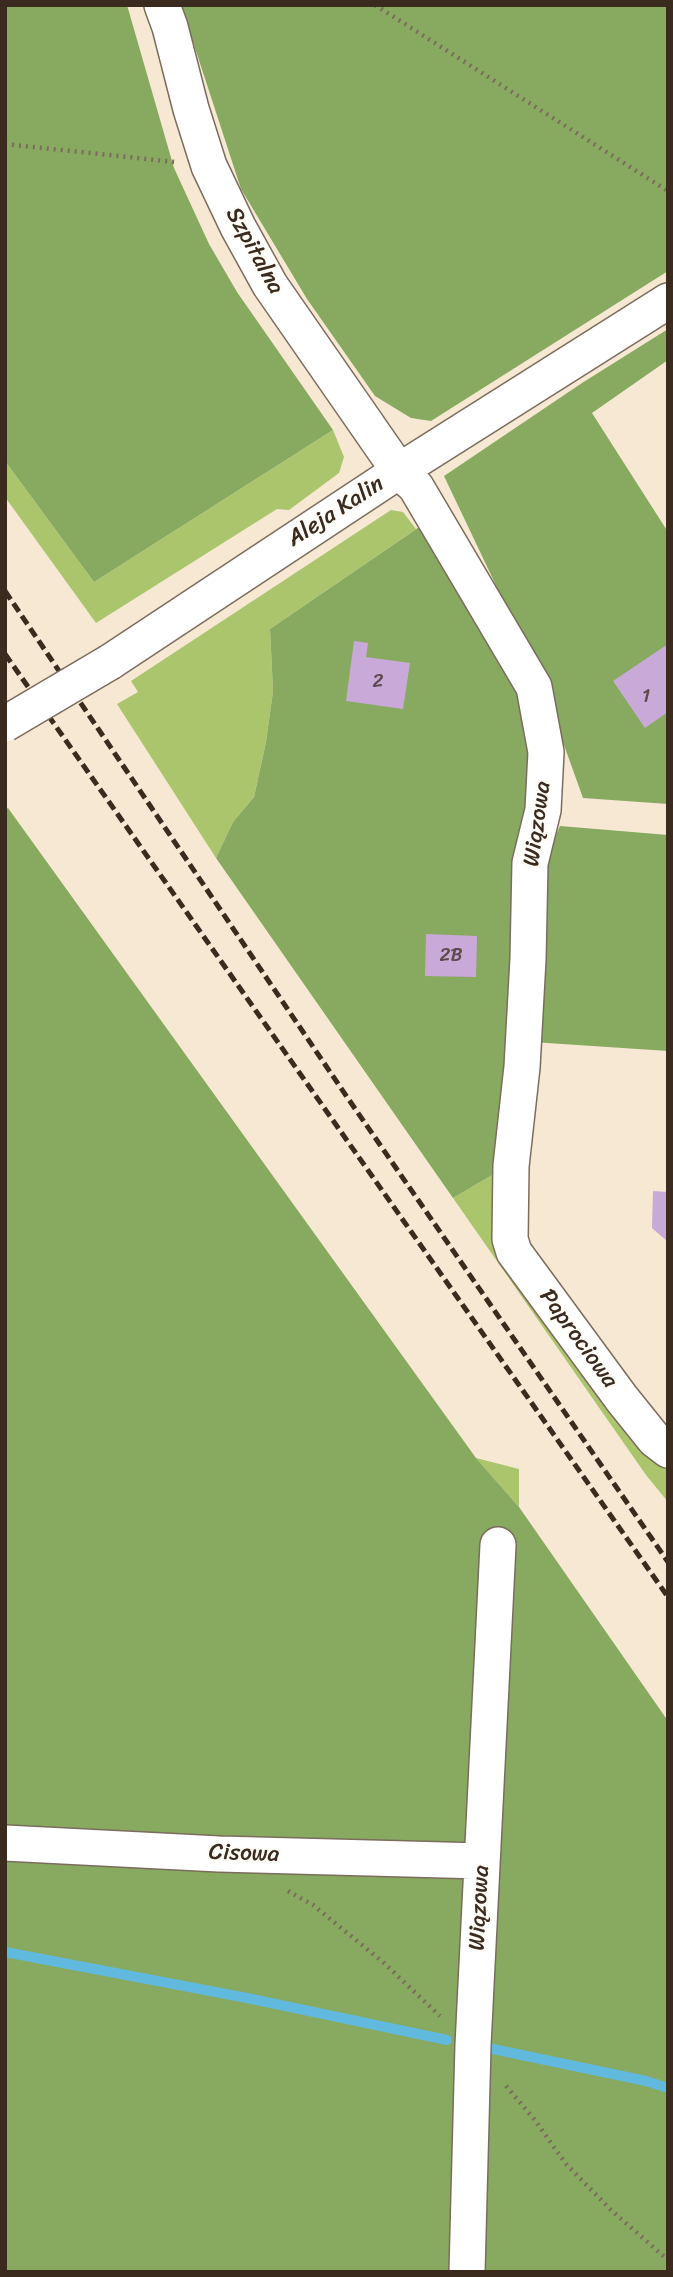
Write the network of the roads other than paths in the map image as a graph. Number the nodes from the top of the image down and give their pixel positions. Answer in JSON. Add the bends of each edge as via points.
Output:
{"nodes":[{"id":1,"x":162,"y":5,"type":"edge"},
{"id":2,"x":668,"y":301,"type":"edge"},
{"id":3,"x":399,"y":471,"type":"junction"},
{"id":4,"x":5,"y":724,"type":"edge"},
{"id":5,"x":510,"y":1217,"type":"joint"},
{"id":6,"x":668,"y":1450,"type":"edge"},
{"id":7,"x":498,"y":1545,"type":"dead end"},
{"id":8,"x":5,"y":1843,"type":"edge"},
{"id":9,"x":482,"y":1861,"type":"junction"},
{"id":10,"x":467,"y":2272,"type":"edge"}],
"edges":[{"from":1,"to":3,"type":"street","name":"Szpitalna","via":[[209,166],[238,227],[271,285]]},
{"from":2,"to":3,"type":"street","name":"Aleja Kalin"},
{"from":3,"to":4,"type":"street","name":"Aleja Kalin","bridge":true,"via":[[110,662]]},
{"from":3,"to":5,"type":"street","name":"Wiązowa","via":[[416,487],[534,687],[546,752],[543,810],[530,863],[522,1067]]},
{"from":5,"to":6,"type":"street","name":"Paprociowa","via":[[514,1252],[622,1399]]},
{"from":7,"to":9,"type":"street","name":"Wiązowa"},
{"from":8,"to":9,"type":"street","name":"Cisowa"},
{"from":9,"to":10,"type":"street","name":"Wiązowa"}]}
